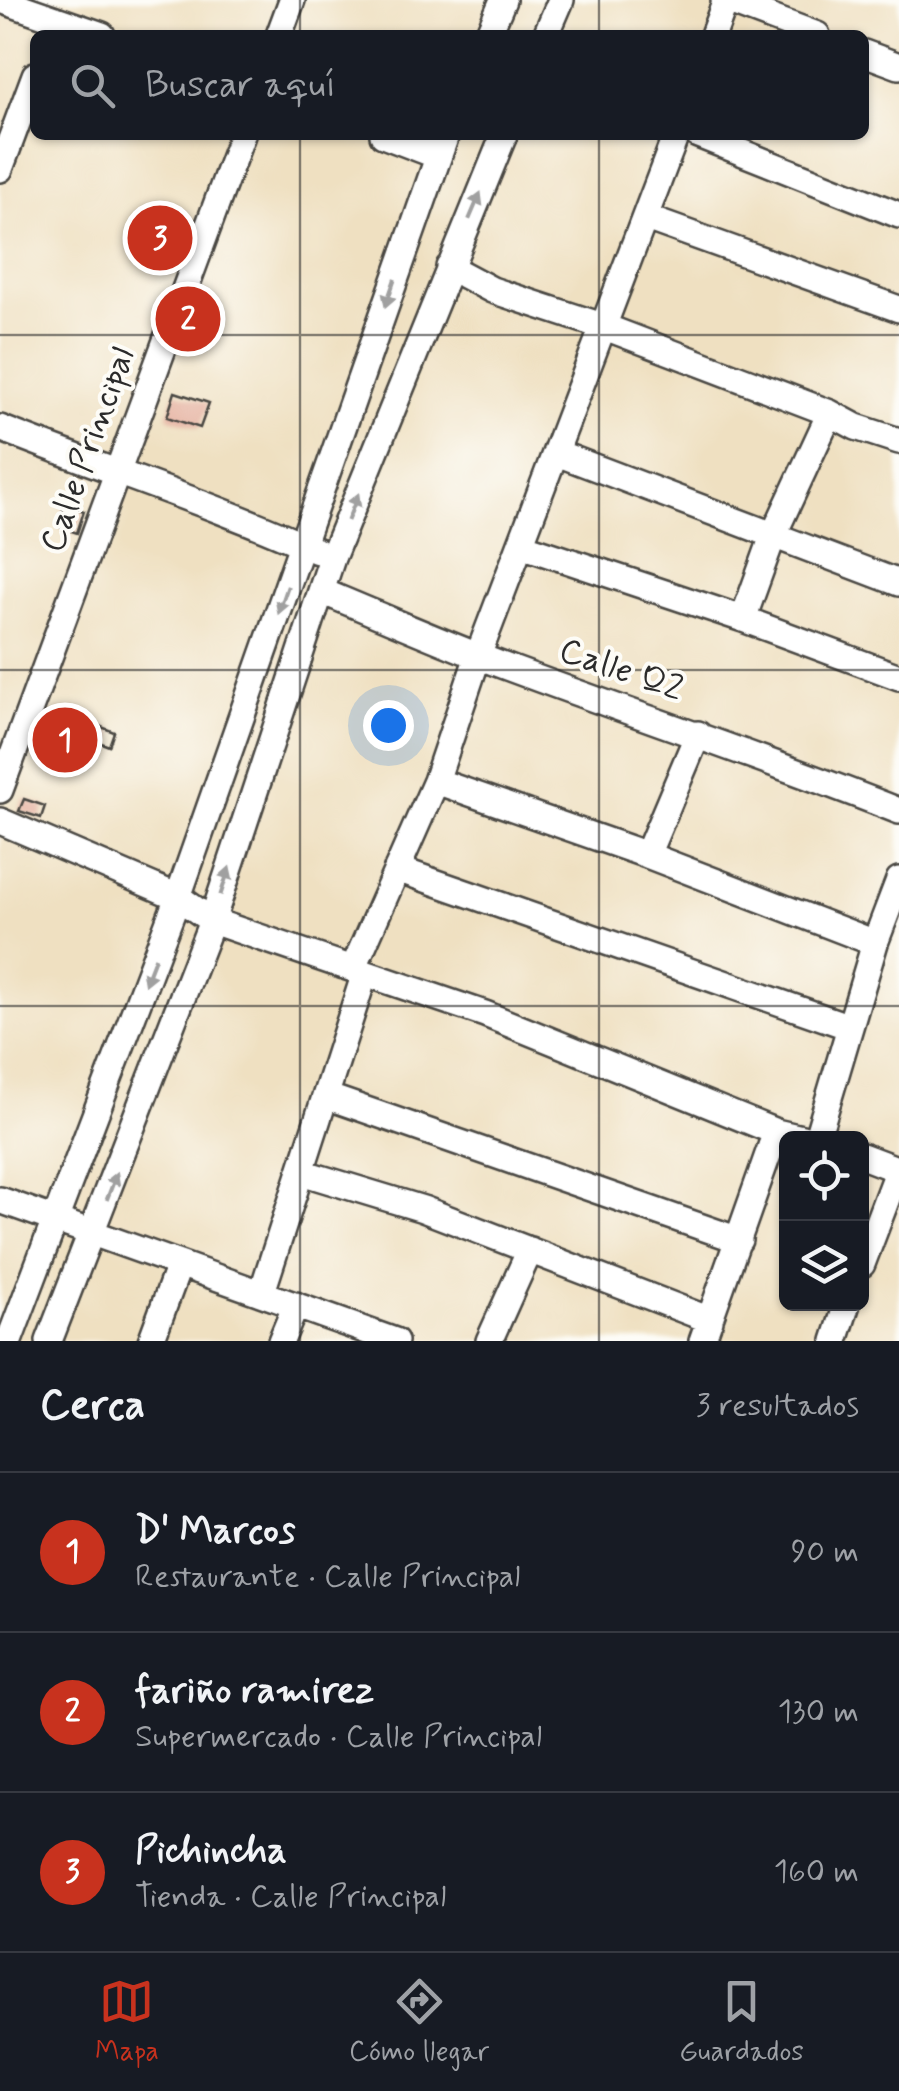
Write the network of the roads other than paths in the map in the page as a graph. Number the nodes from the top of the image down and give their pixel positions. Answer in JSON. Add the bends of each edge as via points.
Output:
{"nodes":[{"id":1,"x":1,"y":0,"type":"edge"},
{"id":2,"x":292,"y":0,"type":"edge"},
{"id":3,"x":503,"y":0,"type":"edge"},
{"id":4,"x":560,"y":0,"type":"edge"},
{"id":5,"x":725,"y":0,"type":"edge"},
{"id":6,"x":56,"y":18,"type":"edge"},
{"id":7,"x":88,"y":30,"type":"edge"},
{"id":8,"x":282,"y":30,"type":"edge"},
{"id":9,"x":490,"y":30,"type":"edge"},
{"id":10,"x":548,"y":30,"type":"edge"},
{"id":11,"x":715,"y":30,"type":"edge"},
{"id":12,"x":804,"y":30,"type":"edge"},
{"id":13,"x":869,"y":55,"type":"edge"},
{"id":14,"x":899,"y":66,"type":"edge"},
{"id":15,"x":30,"y":88,"type":"edge"},
{"id":16,"x":240,"y":140,"type":"edge"},
{"id":17,"x":413,"y":140,"type":"edge"},
{"id":18,"x":502,"y":140,"type":"edge"},
{"id":19,"x":674,"y":140,"type":"edge"},
{"id":20,"x":711,"y":140,"type":"edge"},
{"id":21,"x":442,"y":145,"type":"edge"},
{"id":22,"x":0,"y":169,"type":"edge"},
{"id":23,"x":899,"y":214,"type":"edge"},
{"id":24,"x":646,"y":218,"type":"junction"},
{"id":25,"x":449,"y":268,"type":"junction"},
{"id":26,"x":899,"y":309,"type":"edge"},
{"id":27,"x":605,"y":327,"type":"junction"},
{"id":28,"x":830,"y":413,"type":"junction"},
{"id":29,"x":0,"y":428,"type":"edge"},
{"id":30,"x":899,"y":441,"type":"edge"},
{"id":31,"x":556,"y":452,"type":"junction"},
{"id":32,"x":117,"y":474,"type":"junction"},
{"id":33,"x":773,"y":536,"type":"junction"},
{"id":34,"x":302,"y":544,"type":"junction"},
{"id":35,"x":521,"y":545,"type":"junction"},
{"id":36,"x":332,"y":558,"type":"junction"},
{"id":37,"x":899,"y":582,"type":"edge"},
{"id":38,"x":321,"y":591,"type":"junction"},
{"id":39,"x":743,"y":619,"type":"junction"},
{"id":40,"x":478,"y":656,"type":"junction"},
{"id":41,"x":899,"y":677,"type":"edge"},
{"id":42,"x":698,"y":734,"type":"junction"},
{"id":43,"x":436,"y":781,"type":"junction"},
{"id":44,"x":0,"y":790,"type":"edge"},
{"id":45,"x":899,"y":811,"type":"edge"},
{"id":46,"x":0,"y":821,"type":"edge"},
{"id":47,"x":647,"y":855,"type":"junction"},
{"id":48,"x":397,"y":869,"type":"junction"},
{"id":49,"x":899,"y":880,"type":"edge"},
{"id":50,"x":178,"y":897,"type":"junction"},
{"id":51,"x":212,"y":921,"type":"junction"},
{"id":52,"x":876,"y":943,"type":"junction"},
{"id":53,"x":359,"y":971,"type":"junction"},
{"id":54,"x":850,"y":1027,"type":"junction"},
{"id":55,"x":326,"y":1096,"type":"junction"},
{"id":56,"x":819,"y":1131,"type":"edge"},
{"id":57,"x":776,"y":1132,"type":"junction"},
{"id":58,"x":779,"y":1133,"type":"edge"},
{"id":59,"x":869,"y":1159,"type":"edge"},
{"id":60,"x":898,"y":1170,"type":"edge"},
{"id":61,"x":301,"y":1172,"type":"junction"},
{"id":62,"x":0,"y":1200,"type":"edge"},
{"id":63,"x":56,"y":1220,"type":"junction"},
{"id":64,"x":93,"y":1234,"type":"junction"},
{"id":65,"x":739,"y":1240,"type":"junction"},
{"id":66,"x":869,"y":1246,"type":"edge"},
{"id":67,"x":530,"y":1250,"type":"junction"},
{"id":68,"x":179,"y":1265,"type":"junction"},
{"id":69,"x":262,"y":1292,"type":"junction"},
{"id":70,"x":296,"y":1305,"type":"junction"},
{"id":71,"x":845,"y":1311,"type":"edge"},
{"id":72,"x":706,"y":1331,"type":"edge"},
{"id":73,"x":8,"y":1341,"type":"edge"},
{"id":74,"x":49,"y":1341,"type":"edge"},
{"id":75,"x":151,"y":1341,"type":"edge"},
{"id":76,"x":280,"y":1341,"type":"edge"},
{"id":77,"x":395,"y":1341,"type":"edge"},
{"id":78,"x":489,"y":1341,"type":"edge"},
{"id":79,"x":835,"y":1341,"type":"edge"}],
"edges":[{"from":1,"to":6,"type":"street"},
{"from":2,"to":8,"type":"street"},
{"from":3,"to":9,"type":"street"},
{"from":4,"to":10,"type":"street"},
{"from":5,"to":11,"type":"street"},
{"from":5,"to":12,"type":"street"},
{"from":6,"to":7,"type":"street"},
{"from":13,"to":14,"type":"street"},
{"from":15,"to":22,"type":"street"},
{"from":16,"to":32,"type":"street","name":"Calle Principal"},
{"from":17,"to":21,"type":"street"},
{"from":25,"to":18,"type":"street","one_way":true},
{"from":19,"to":24,"type":"street"},
{"from":20,"to":23,"type":"street"},
{"from":21,"to":34,"type":"street","one_way":true},
{"from":24,"to":26,"type":"street"},
{"from":24,"to":27,"type":"street"},
{"from":25,"to":27,"type":"street","via":[[492,290]]},
{"from":36,"to":25,"type":"street","one_way":true},
{"from":27,"to":28,"type":"street"},
{"from":27,"to":31,"type":"street"},
{"from":28,"to":30,"type":"street"},
{"from":28,"to":33,"type":"street"},
{"from":29,"to":32,"type":"street"},
{"from":31,"to":33,"type":"street"},
{"from":31,"to":35,"type":"street"},
{"from":32,"to":34,"type":"street"},
{"from":32,"to":44,"type":"street","name":"Calle Principal"},
{"from":33,"to":37,"type":"street"},
{"from":33,"to":39,"type":"street"},
{"from":34,"to":36,"type":"street"},
{"from":34,"to":50,"type":"street","one_way":true},
{"from":35,"to":39,"type":"street"},
{"from":35,"to":40,"type":"street"},
{"from":36,"to":38,"type":"street"},
{"from":38,"to":40,"type":"street","name":"Calle Q2"},
{"from":51,"to":38,"type":"street","one_way":true},
{"from":39,"to":41,"type":"street"},
{"from":40,"to":42,"type":"street","name":"Calle Q2"},
{"from":40,"to":43,"type":"street"},
{"from":42,"to":45,"type":"street","name":"Calle Q2"},
{"from":42,"to":47,"type":"street"},
{"from":43,"to":47,"type":"street"},
{"from":43,"to":48,"type":"street"},
{"from":46,"to":50,"type":"street"},
{"from":47,"to":52,"type":"street"},
{"from":48,"to":53,"type":"street"},
{"from":48,"to":54,"type":"street"},
{"from":49,"to":52,"type":"street"},
{"from":50,"to":51,"type":"street"},
{"from":50,"to":63,"type":"street","one_way":true},
{"from":51,"to":53,"type":"street"},
{"from":64,"to":51,"type":"street","one_way":true},
{"from":52,"to":54,"type":"street"},
{"from":53,"to":55,"type":"street"},
{"from":53,"to":57,"type":"street","via":[[485,1014]]},
{"from":54,"to":56,"type":"street"},
{"from":55,"to":61,"type":"street"},
{"from":55,"to":65,"type":"street"},
{"from":57,"to":58,"type":"street"},
{"from":57,"to":65,"type":"street"},
{"from":59,"to":60,"type":"street"},
{"from":60,"to":66,"type":"street"},
{"from":61,"to":67,"type":"street","via":[[423,1208]]},
{"from":61,"to":69,"type":"street"},
{"from":62,"to":63,"type":"street"},
{"from":63,"to":64,"type":"street"},
{"from":63,"to":73,"type":"street"},
{"from":64,"to":68,"type":"street"},
{"from":64,"to":74,"type":"street"},
{"from":65,"to":72,"type":"street"},
{"from":67,"to":72,"type":"street"},
{"from":67,"to":78,"type":"street"},
{"from":68,"to":69,"type":"street"},
{"from":68,"to":75,"type":"street"},
{"from":69,"to":70,"type":"street"},
{"from":70,"to":76,"type":"street"},
{"from":70,"to":77,"type":"street"},
{"from":71,"to":79,"type":"street"}]}
